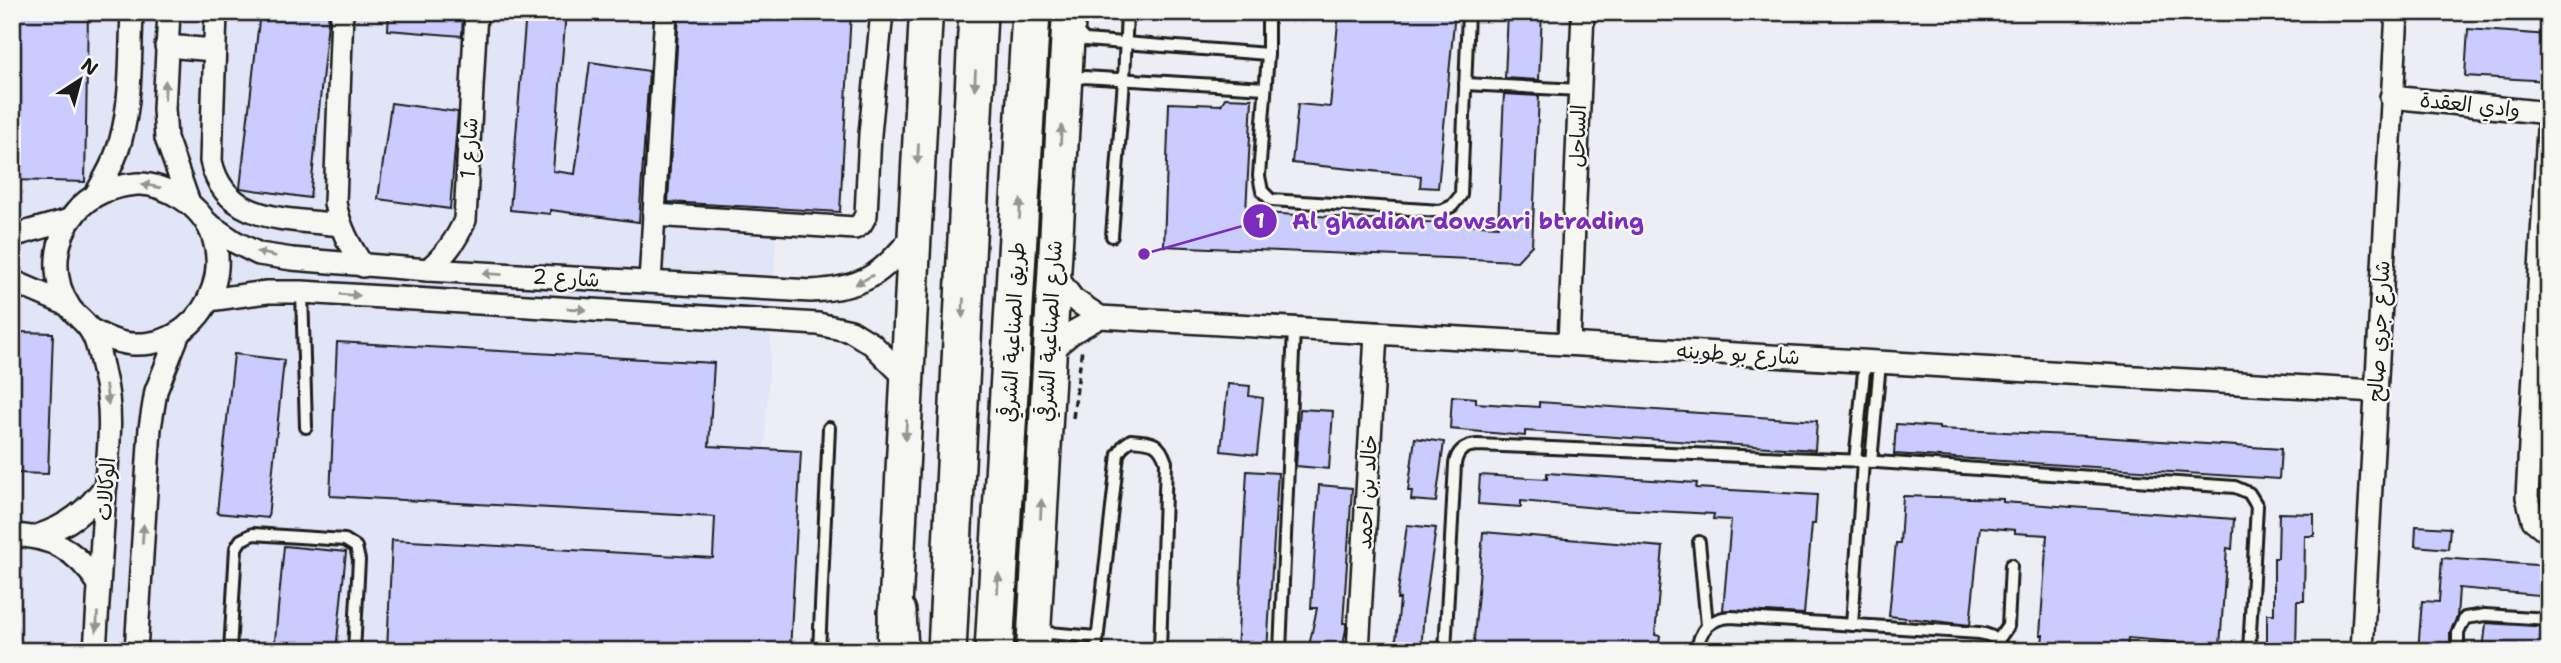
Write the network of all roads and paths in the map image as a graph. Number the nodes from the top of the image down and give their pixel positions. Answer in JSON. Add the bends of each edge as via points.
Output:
{"nodes":[{"id":1,"x":132,"y":12,"type":"edge"},
{"id":2,"x":169,"y":12,"type":"edge"},
{"id":3,"x":216,"y":12,"type":"edge"},
{"id":4,"x":342,"y":12,"type":"edge"},
{"id":5,"x":476,"y":12,"type":"edge"},
{"id":6,"x":666,"y":12,"type":"edge"},
{"id":7,"x":882,"y":12,"type":"edge"},
{"id":8,"x":926,"y":12,"type":"edge"},
{"id":9,"x":978,"y":12,"type":"edge"},
{"id":10,"x":1031,"y":12,"type":"edge"},
{"id":11,"x":1127,"y":12,"type":"edge"},
{"id":12,"x":1268,"y":12,"type":"edge"},
{"id":13,"x":1468,"y":12,"type":"edge"},
{"id":14,"x":1583,"y":12,"type":"edge"},
{"id":15,"x":2397,"y":12,"type":"edge"},
{"id":16,"x":1068,"y":17,"type":"edge"},
{"id":17,"x":1125,"y":42,"type":"junction"},
{"id":18,"x":166,"y":46,"type":"junction"},
{"id":19,"x":214,"y":50,"type":"junction"},
{"id":20,"x":1268,"y":54,"type":"junction"},
{"id":21,"x":1124,"y":80,"type":"junction"},
{"id":22,"x":1465,"y":84,"type":"junction"},
{"id":23,"x":1064,"y":88,"type":"junction"},
{"id":24,"x":1265,"y":88,"type":"junction"},
{"id":25,"x":1580,"y":90,"type":"junction"},
{"id":26,"x":2391,"y":97,"type":"junction"},
{"id":27,"x":96,"y":194,"type":"junction"},
{"id":28,"x":190,"y":203,"type":"junction"},
{"id":29,"x":654,"y":215,"type":"junction"},
{"id":30,"x":69,"y":220,"type":"junction"},
{"id":31,"x":207,"y":223,"type":"junction"},
{"id":32,"x":339,"y":225,"type":"junction"},
{"id":33,"x":914,"y":235,"type":"junction"},
{"id":34,"x":12,"y":236,"type":"edge"},
{"id":35,"x":1112,"y":236,"type":"dead end"},
{"id":36,"x":363,"y":266,"type":"junction"},
{"id":37,"x":428,"y":270,"type":"junction"},
{"id":38,"x":1053,"y":272,"type":"junction"},
{"id":39,"x":12,"y":281,"type":"edge"},
{"id":40,"x":650,"y":282,"type":"junction"},
{"id":41,"x":302,"y":292,"type":"junction"},
{"id":42,"x":209,"y":300,"type":"junction"},
{"id":43,"x":68,"y":305,"type":"junction"},
{"id":44,"x":1100,"y":317,"type":"junction"},
{"id":45,"x":2543,"y":328,"type":"edge"},
{"id":46,"x":90,"y":329,"type":"junction"},
{"id":47,"x":1294,"y":329,"type":"junction"},
{"id":48,"x":179,"y":333,"type":"junction"},
{"id":49,"x":1376,"y":334,"type":"junction"},
{"id":50,"x":1569,"y":344,"type":"junction"},
{"id":51,"x":1050,"y":351,"type":"junction"},
{"id":52,"x":1872,"y":362,"type":"junction"},
{"id":53,"x":909,"y":381,"type":"junction"},
{"id":54,"x":2376,"y":391,"type":"junction"},
{"id":55,"x":306,"y":427,"type":"dead end"},
{"id":56,"x":829,"y":428,"type":"dead end"},
{"id":57,"x":1863,"y":461,"type":"junction"},
{"id":58,"x":106,"y":485,"type":"junction"},
{"id":59,"x":2549,"y":533,"type":"edge"},
{"id":60,"x":12,"y":535,"type":"edge"},
{"id":61,"x":37,"y":536,"type":"junction"},
{"id":62,"x":1699,"y":542,"type":"dead end"},
{"id":63,"x":2011,"y":565,"type":"dead end"},
{"id":64,"x":99,"y":584,"type":"junction"},
{"id":65,"x":897,"y":612,"type":"junction"},
{"id":66,"x":2549,"y":619,"type":"edge"},
{"id":67,"x":1707,"y":625,"type":"junction"},
{"id":68,"x":1852,"y":625,"type":"junction"},
{"id":69,"x":1096,"y":637,"type":"junction"},
{"id":70,"x":1998,"y":640,"type":"junction"},
{"id":71,"x":1034,"y":641,"type":"edge"},
{"id":72,"x":95,"y":651,"type":"edge"},
{"id":73,"x":136,"y":651,"type":"edge"},
{"id":74,"x":230,"y":651,"type":"edge"},
{"id":75,"x":354,"y":651,"type":"edge"},
{"id":76,"x":819,"y":651,"type":"edge"},
{"id":77,"x":892,"y":651,"type":"edge"},
{"id":78,"x":899,"y":651,"type":"edge"},
{"id":79,"x":947,"y":651,"type":"edge"},
{"id":80,"x":994,"y":651,"type":"edge"},
{"id":81,"x":1096,"y":651,"type":"edge"},
{"id":82,"x":1160,"y":651,"type":"edge"},
{"id":83,"x":1280,"y":651,"type":"edge"},
{"id":84,"x":1358,"y":651,"type":"edge"},
{"id":85,"x":1445,"y":651,"type":"edge"},
{"id":86,"x":1697,"y":651,"type":"edge"},
{"id":87,"x":2004,"y":651,"type":"edge"},
{"id":88,"x":2249,"y":651,"type":"edge"},
{"id":89,"x":2362,"y":651,"type":"edge"},
{"id":90,"x":2458,"y":651,"type":"edge"}],
"edges":[{"from":1,"to":27,"type":"street","via":[[125,120],[113,164]]},
{"from":2,"to":18,"type":"street"},
{"from":3,"to":19,"type":"street"},
{"from":4,"to":32,"type":"street","via":[[335,203]]},
{"from":5,"to":37,"type":"street","name":"شارع 1","via":[[465,220],[446,254]]},
{"from":6,"to":29,"type":"street"},
{"from":7,"to":29,"type":"street","via":[[866,215],[861,224],[855,228]]},
{"from":8,"to":33,"type":"main road","one_way":true},
{"from":9,"to":79,"type":"highway","one_way":true},
{"from":80,"to":10,"type":"highway","name":"طريق الصناعية الشرقي","one_way":true},
{"from":11,"to":17,"type":"lane"},
{"from":12,"to":20,"type":"lane"},
{"from":13,"to":22,"type":"lane"},
{"from":14,"to":25,"type":"street","name":"الساحل"},
{"from":15,"to":26,"type":"street","name":"شارع جري صالح"},
{"from":16,"to":17,"type":"lane","via":[[1086,40]]},
{"from":16,"to":23,"type":"main road","name":"شارع الصناعية الشرقي"},
{"from":17,"to":20,"type":"lane"},
{"from":17,"to":21,"type":"lane"},
{"from":18,"to":19,"type":"street"},
{"from":28,"to":18,"type":"street","one_way":true,"via":[[166,138]]},
{"from":19,"to":32,"type":"street","via":[[211,162],[225,192],[252,213]]},
{"from":20,"to":24,"type":"lane"},
{"from":21,"to":23,"type":"lane","via":[[1084,77]]},
{"from":21,"to":24,"type":"lane"},
{"from":21,"to":35,"type":"lane"},
{"from":22,"to":24,"type":"lane","via":[[1461,195],[1441,211],[1271,200],[1262,191],[1259,176]]},
{"from":22,"to":25,"type":"lane"},
{"from":38,"to":23,"type":"main road","name":"شارع الصناعية الشرقي","one_way":true},
{"from":25,"to":50,"type":"street","name":"الساحل"},
{"from":26,"to":45,"type":"street","name":"وادي العقدة","via":[[2549,113]]},
{"from":26,"to":54,"type":"street","name":"شارع جري صالح"},
{"from":28,"to":27,"type":"street","one_way":true,"via":[[168,190],[144,184],[120,185]]},
{"from":27,"to":30,"type":"street"},
{"from":28,"to":31,"type":"street"},
{"from":29,"to":40,"type":"street"},
{"from":30,"to":34,"type":"street"},
{"from":30,"to":43,"type":"street","via":[[57,262],[59,285]]},
{"from":36,"to":31,"type":"street","name":"شارع 2","one_way":true,"via":[[259,254]]},
{"from":31,"to":42,"type":"street","via":[[218,262]]},
{"from":32,"to":36,"type":"street"},
{"from":33,"to":40,"type":"street","name":"شارع 2","one_way":true,"via":[[877,273],[858,285],[838,289]]},
{"from":33,"to":53,"type":"main road"},
{"from":36,"to":37,"type":"street","name":"شارع 2"},
{"from":40,"to":37,"type":"street","name":"شارع 2","one_way":true},
{"from":38,"to":44,"type":"street","via":[[1073,299]]},
{"from":38,"to":51,"type":"main road","name":"شارع الصناعية الشرقي"},
{"from":39,"to":43,"type":"street"},
{"from":41,"to":42,"type":"street","name":"شارع 2"},
{"from":41,"to":53,"type":"street","name":"شارع 2","one_way":true,"via":[[818,324],[850,331],[872,344]]},
{"from":41,"to":55,"type":"lane"},
{"from":42,"to":48,"type":"street","via":[[197,319]]},
{"from":43,"to":46,"type":"street"},
{"from":44,"to":47,"type":"street","name":"شارع بو طوينه"},
{"from":44,"to":51,"type":"street"},
{"from":45,"to":59,"type":"street","name":"وادي العقدة","via":[[2527,498],[2533,520]]},
{"from":46,"to":48,"type":"street","via":[[111,340],[134,344],[158,342]]},
{"from":46,"to":58,"type":"street","name":"الوكالات","one_way":true,"via":[[105,378],[111,420]]},
{"from":47,"to":49,"type":"street","name":"شارع بو طوينه"},
{"from":47,"to":83,"type":"lane"},
{"from":73,"to":48,"type":"street","name":"الوكالات","one_way":true,"via":[[150,428],[156,391]]},
{"from":49,"to":50,"type":"street","name":"شارع بو طوينه"},
{"from":49,"to":84,"type":"street","name":"خالد بن احمد"},
{"from":50,"to":52,"type":"street","name":"شارع بو طوينه"},
{"from":71,"to":51,"type":"main road","name":"شارع الصناعية الشرقي","one_way":true},
{"from":52,"to":54,"type":"street","name":"شارع بو طوينه"},
{"from":52,"to":57,"type":"lane"},
{"from":52,"to":57,"type":"lane"},
{"from":53,"to":65,"type":"main road","one_way":true},
{"from":54,"to":89,"type":"street","name":"شارع جري صالح"},
{"from":56,"to":76,"type":"lane"},
{"from":57,"to":68,"type":"lane"},
{"from":57,"to":85,"type":"lane","via":[[1466,446],[1455,464]]},
{"from":57,"to":88,"type":"lane","via":[[2241,489],[2253,497],[2258,515]]},
{"from":58,"to":61,"type":"street","via":[[76,519]]},
{"from":58,"to":64,"type":"street","name":"الوكالات"},
{"from":60,"to":61,"type":"street"},
{"from":61,"to":64,"type":"street","via":[[73,554]]},
{"from":62,"to":67,"type":"lane"},
{"from":63,"to":70,"type":"lane","via":[[2008,626]]},
{"from":64,"to":72,"type":"street","name":"الوكالات","one_way":true},
{"from":65,"to":77,"type":"main road"},
{"from":65,"to":78,"type":"highway"},
{"from":66,"to":90,"type":"lane","via":[[2465,618],[2458,633]]},
{"from":67,"to":68,"type":"lane","via":[[1722,617]]},
{"from":67,"to":86,"type":"lane"},
{"from":68,"to":70,"type":"lane","via":[[1991,634]]},
{"from":69,"to":71,"type":"lane"},
{"from":69,"to":81,"type":"lane"},
{"from":69,"to":82,"type":"lane","via":[[1118,454],[1131,440],[1154,442],[1166,462]]},
{"from":70,"to":87,"type":"lane"},
{"from":74,"to":75,"type":"lane","via":[[236,548],[253,534],[345,540],[356,547]]}]}
